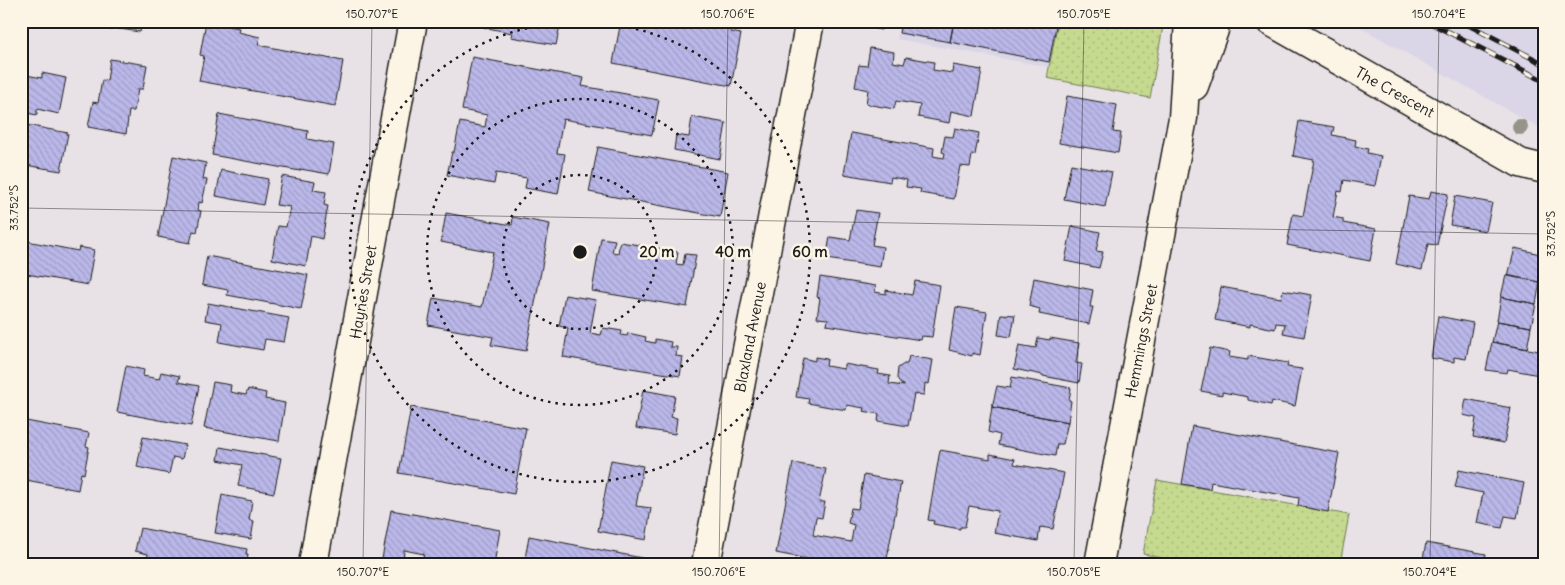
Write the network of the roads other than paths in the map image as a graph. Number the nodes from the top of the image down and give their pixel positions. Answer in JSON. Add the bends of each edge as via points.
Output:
{"nodes":[{"id":1,"x":413,"y":21,"type":"edge"},
{"id":2,"x":810,"y":21,"type":"edge"},
{"id":3,"x":1189,"y":21,"type":"edge"},
{"id":4,"x":1215,"y":21,"type":"edge"},
{"id":5,"x":1270,"y":21,"type":"edge"},
{"id":6,"x":1183,"y":118,"type":"junction"},
{"id":7,"x":1532,"y":166,"type":"edge"},
{"id":8,"x":1544,"y":187,"type":"edge"},
{"id":9,"x":313,"y":564,"type":"edge"},
{"id":10,"x":706,"y":564,"type":"edge"},
{"id":11,"x":1099,"y":564,"type":"edge"}],
"edges":[{"from":1,"to":9,"type":"street","name":"Haynes Street"},
{"from":2,"to":10,"type":"street","name":"Blaxland Avenue"},
{"from":3,"to":6,"type":"street","name":"Hemmings Street"},
{"from":4,"to":6,"type":"street","name":"Hemmings Street"},
{"from":5,"to":7,"type":"street","name":"The Crescent"},
{"from":6,"to":11,"type":"street","name":"Hemmings Street"},
{"from":7,"to":8,"type":"street","name":"The Crescent"}]}
